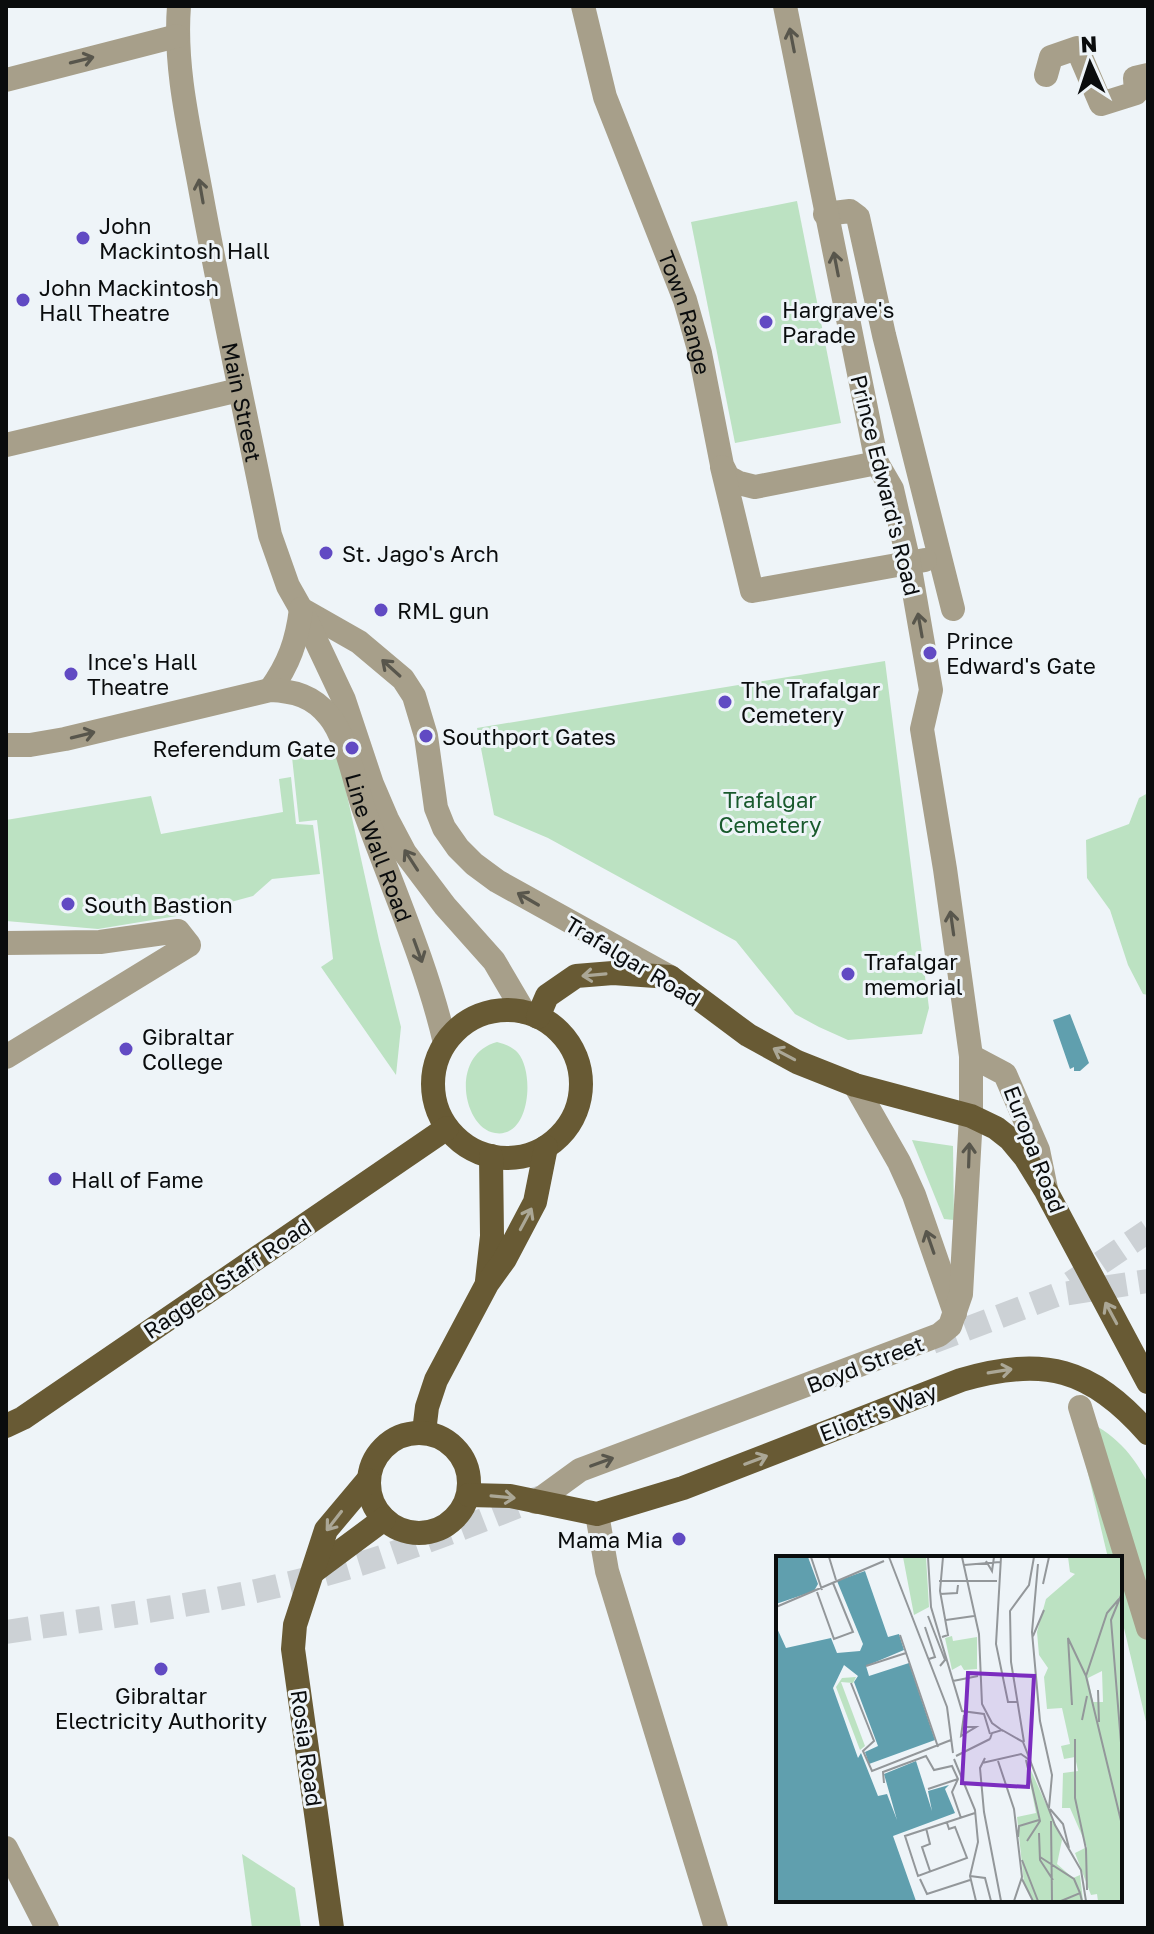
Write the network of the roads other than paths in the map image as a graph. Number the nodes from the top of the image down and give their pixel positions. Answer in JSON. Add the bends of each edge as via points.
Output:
{"nodes":[{"id":1,"x":179,"y":6,"type":"edge"},
{"id":2,"x":583,"y":6,"type":"edge"},
{"id":3,"x":785,"y":6,"type":"edge"},
{"id":4,"x":177,"y":36,"type":"junction"},
{"id":5,"x":1046,"y":75,"type":"dead end"},
{"id":6,"x":1148,"y":75,"type":"edge"},
{"id":7,"x":6,"y":80,"type":"edge"},
{"id":8,"x":825,"y":214,"type":"junction"},
{"id":9,"x":239,"y":390,"type":"junction"},
{"id":10,"x":6,"y":445,"type":"edge"},
{"id":11,"x":877,"y":463,"type":"junction"},
{"id":12,"x":722,"y":465,"type":"junction"},
{"id":13,"x":939,"y":557,"type":"junction"},
{"id":14,"x":909,"y":563,"type":"junction"},
{"id":15,"x":301,"y":609,"type":"junction"},
{"id":16,"x":953,"y":609,"type":"dead end"},
{"id":17,"x":270,"y":690,"type":"junction"},
{"id":18,"x":6,"y":745,"type":"edge"},
{"id":19,"x":6,"y":943,"type":"edge"},
{"id":20,"x":670,"y":977,"type":"junction"},
{"id":21,"x":531,"y":1015,"type":"junction"},
{"id":22,"x":445,"y":1043,"type":"junction"},
{"id":23,"x":971,"y":1056,"type":"junction"},
{"id":24,"x":6,"y":1057,"type":"edge"},
{"id":25,"x":855,"y":1085,"type":"junction"},
{"id":26,"x":971,"y":1116,"type":"junction"},
{"id":27,"x":447,"y":1128,"type":"junction"},
{"id":28,"x":546,"y":1147,"type":"junction"},
{"id":29,"x":491,"y":1156,"type":"junction"},
{"id":30,"x":1046,"y":1191,"type":"junction"},
{"id":31,"x":487,"y":1284,"type":"junction"},
{"id":32,"x":956,"y":1316,"type":"junction"},
{"id":33,"x":1148,"y":1382,"type":"edge"},
{"id":34,"x":1080,"y":1407,"type":"dead end"},
{"id":35,"x":6,"y":1426,"type":"edge"},
{"id":36,"x":424,"y":1432,"type":"junction"},
{"id":37,"x":1148,"y":1433,"type":"edge"},
{"id":38,"x":368,"y":1480,"type":"junction"},
{"id":39,"x":469,"y":1495,"type":"junction"},
{"id":40,"x":536,"y":1502,"type":"junction"},
{"id":41,"x":597,"y":1514,"type":"junction"},
{"id":42,"x":384,"y":1519,"type":"junction"},
{"id":43,"x":314,"y":1571,"type":"junction"},
{"id":44,"x":1148,"y":1628,"type":"edge"},
{"id":45,"x":6,"y":1848,"type":"edge"},
{"id":46,"x":47,"y":1928,"type":"edge"},
{"id":47,"x":332,"y":1928,"type":"edge"},
{"id":48,"x":716,"y":1928,"type":"edge"}],
"edges":[{"from":1,"to":4,"type":"street","name":"Main Street"},
{"from":2,"to":12,"type":"street","name":"Town Range","via":[[605,97],[685,300]]},
{"from":8,"to":3,"type":"street","name":"Prince Edward's Road","one_way":true},
{"from":7,"to":4,"type":"street","one_way":true},
{"from":9,"to":4,"type":"street","name":"Main Street","one_way":true,"via":[[188,123]]},
{"from":5,"to":6,"type":"street","via":[[1051,57],[1077,48],[1101,104],[1136,93],[1135,78]]},
{"from":11,"to":8,"type":"street","name":"Prince Edward's Road","one_way":true},
{"from":8,"to":13,"type":"street","via":[[850,211],[858,217]]},
{"from":9,"to":10,"type":"street"},
{"from":9,"to":15,"type":"street","name":"Main Street","via":[[270,535]]},
{"from":11,"to":12,"type":"street","via":[[755,487],[728,477]]},
{"from":11,"to":14,"type":"street","name":"Prince Edward's Road","via":[[892,489]]},
{"from":12,"to":14,"type":"street","name":"Town Range","via":[[752,591]]},
{"from":13,"to":14,"type":"street"},
{"from":13,"to":16,"type":"street"},
{"from":23,"to":14,"type":"street","name":"Prince Edward's Road","one_way":true,"via":[[922,729],[931,690]]},
{"from":15,"to":17,"type":"street","via":[[291,656]]},
{"from":20,"to":15,"type":"street","name":"Trafalgar Road","one_way":true,"via":[[474,864],[444,828],[436,808],[426,736],[403,679],[359,642]]},
{"from":21,"to":15,"type":"street","name":"Main Street","one_way":true,"via":[[405,853]]},
{"from":18,"to":17,"type":"street","name":"Line Wall Road","one_way":true,"via":[[65,739]]},
{"from":17,"to":22,"type":"street","name":"Line Wall Road","one_way":true,"via":[[304,695],[331,717],[338,730]]},
{"from":19,"to":24,"type":"street","via":[[100,942],[178,931],[189,945]]},
{"from":20,"to":21,"type":"main road","one_way":true,"via":[[576,976]]},
{"from":25,"to":20,"type":"main road","name":"Trafalgar Road","one_way":true,"via":[[748,1035]]},
{"from":21,"to":22,"type":"main road","via":[[509,1010],[479,1015]]},
{"from":21,"to":28,"type":"main road","via":[[550,1023],[568,1043],[581,1080],[573,1118]]},
{"from":22,"to":27,"type":"main road","via":[[432,1086]]},
{"from":23,"to":26,"type":"street"},
{"from":23,"to":30,"type":"street","name":"Europa Road","via":[[1005,1074],[1038,1150]]},
{"from":25,"to":26,"type":"main road","name":"Trafalgar Road"},
{"from":32,"to":25,"type":"street","one_way":true,"via":[[914,1195]]},
{"from":26,"to":30,"type":"main road","name":"Trafalgar Road","via":[[1010,1139]]},
{"from":32,"to":26,"type":"street","one_way":true,"via":[[965,1257]]},
{"from":27,"to":29,"type":"main road","via":[[474,1151]]},
{"from":27,"to":35,"type":"main road","name":"Ragged Staff Road"},
{"from":28,"to":29,"type":"main road","via":[[519,1157]]},
{"from":31,"to":28,"type":"main road","one_way":true,"via":[[535,1202]]},
{"from":29,"to":31,"type":"main road"},
{"from":33,"to":30,"type":"main road","name":"Europa Road","one_way":true},
{"from":31,"to":36,"type":"main road","via":[[436,1380]]},
{"from":40,"to":32,"type":"street","name":"Boyd Street","one_way":true,"via":[[580,1470],[920,1344],[939,1335]]},
{"from":34,"to":44,"type":"street"},
{"from":36,"to":38,"type":"main road","name":"Rosia Road","via":[[407,1433],[387,1445],[372,1464]]},
{"from":36,"to":39,"type":"main road","via":[[452,1444],[462,1456]]},
{"from":41,"to":37,"type":"main road","name":"Eliott's Way","one_way":true,"via":[[683,1488],[961,1380],[998,1371],[1062,1372],[1100,1388]]},
{"from":38,"to":42,"type":"main road","via":[[375,1508]]},
{"from":38,"to":43,"type":"main road","name":"Rosia Road","one_way":true,"via":[[326,1530]]},
{"from":39,"to":40,"type":"main road","one_way":true},
{"from":39,"to":42,"type":"main road","via":[[460,1513],[439,1529],[411,1533]]},
{"from":40,"to":41,"type":"main road"},
{"from":41,"to":48,"type":"street","via":[[607,1571]]},
{"from":42,"to":43,"type":"main road"},
{"from":43,"to":47,"type":"main road","name":"Rosia Road","via":[[295,1625],[293,1649]]},
{"from":45,"to":46,"type":"street"}]}
